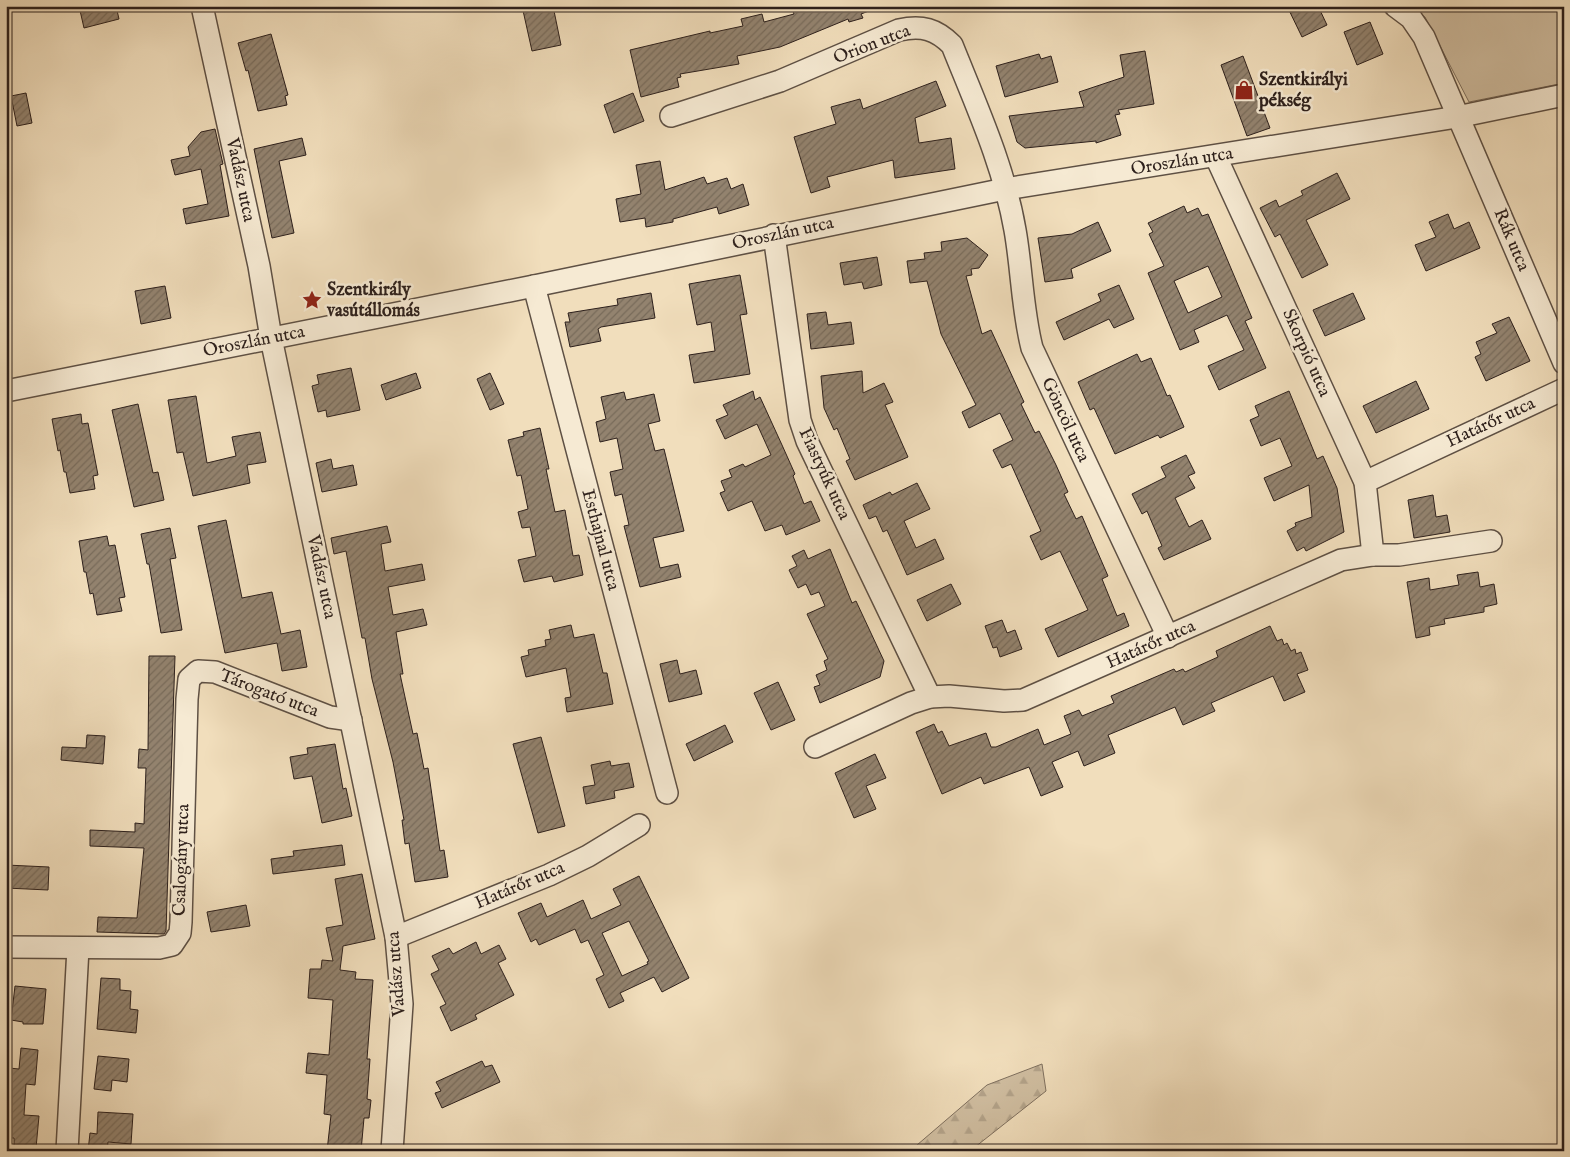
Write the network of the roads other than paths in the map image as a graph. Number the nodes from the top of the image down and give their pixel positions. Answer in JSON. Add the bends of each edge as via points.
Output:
{"nodes":[{"id":1,"x":202,"y":6,"type":"edge"},
{"id":2,"x":1395,"y":6,"type":"edge"},
{"id":3,"x":1564,"y":95,"type":"edge"},
{"id":4,"x":670,"y":116,"type":"dead end"},
{"id":5,"x":1458,"y":117,"type":"junction"},
{"id":6,"x":1216,"y":157,"type":"junction"},
{"id":7,"x":1005,"y":189,"type":"junction"},
{"id":8,"x":774,"y":235,"type":"junction"},
{"id":9,"x":534,"y":286,"type":"junction"},
{"id":10,"x":270,"y":338,"type":"junction"},
{"id":11,"x":1564,"y":363,"type":"edge"},
{"id":12,"x":1564,"y":388,"type":"edge"},
{"id":13,"x":6,"y":391,"type":"edge"},
{"id":14,"x":1365,"y":482,"type":"junction"},
{"id":15,"x":1491,"y":541,"type":"dead end"},
{"id":16,"x":1373,"y":555,"type":"junction"},
{"id":17,"x":1168,"y":637,"type":"junction"},
{"id":18,"x":189,"y":679,"type":"joint"},
{"id":19,"x":930,"y":697,"type":"junction"},
{"id":20,"x":351,"y":720,"type":"junction"},
{"id":21,"x":814,"y":747,"type":"dead end"},
{"id":22,"x":667,"y":793,"type":"dead end"},
{"id":23,"x":639,"y":825,"type":"dead end"},
{"id":24,"x":396,"y":937,"type":"junction"},
{"id":25,"x":6,"y":947,"type":"edge"},
{"id":26,"x":78,"y":948,"type":"junction"},
{"id":27,"x":67,"y":1151,"type":"edge"},
{"id":28,"x":392,"y":1151,"type":"edge"}],
"edges":[{"from":1,"to":10,"type":"street","name":"Vadász utca","via":[[259,266]]},
{"from":2,"to":5,"type":"street","name":"Rák utca","via":[[1411,18],[1424,37]]},
{"from":3,"to":5,"type":"street","name":"Oroszlán utca"},
{"from":4,"to":7,"type":"street","name":"Orion utca","via":[[789,77],[899,30],[915,26],[928,28],[952,45],[998,162]]},
{"from":5,"to":6,"type":"street","name":"Oroszlán utca"},
{"from":5,"to":11,"type":"street","name":"Rák utca"},
{"from":6,"to":7,"type":"street","name":"Oroszlán utca"},
{"from":6,"to":14,"type":"street","name":"Skorpió utca"},
{"from":7,"to":8,"type":"street","name":"Oroszlán utca"},
{"from":7,"to":17,"type":"street","name":"Göncöl utca","via":[[1015,229],[1026,324],[1032,348]]},
{"from":8,"to":9,"type":"street","name":"Oroszlán utca"},
{"from":8,"to":19,"type":"street","name":"Fiastyúk utca","via":[[800,420],[807,441]]},
{"from":9,"to":10,"type":"street","name":"Oroszlán utca"},
{"from":9,"to":22,"type":"street","name":"Esthajnal utca"},
{"from":10,"to":13,"type":"street","name":"Oroszlán utca"},
{"from":10,"to":20,"type":"street","name":"Vadász utca"},
{"from":12,"to":14,"type":"street","name":"Határőr utca"},
{"from":14,"to":16,"type":"street","name":"Skorpió utca"},
{"from":15,"to":16,"type":"street","name":"Határőr utca","via":[[1399,556]]},
{"from":16,"to":17,"type":"street","name":"Határőr utca","via":[[1341,560]]},
{"from":17,"to":19,"type":"street","name":"Határőr utca","via":[[1023,700],[1004,702]]},
{"from":18,"to":20,"type":"street","name":"Tárogató utca","via":[[198,671],[215,672],[330,717]]},
{"from":18,"to":26,"type":"street","name":"Csalogány utca","via":[[180,933],[172,945],[159,948]]},
{"from":19,"to":21,"type":"street","name":"Határőr utca"},
{"from":20,"to":24,"type":"street","name":"Vadász utca"},
{"from":23,"to":24,"type":"street","name":"Határőr utca","via":[[549,875]]},
{"from":24,"to":28,"type":"street","name":"Vadász utca","via":[[402,1004]]},
{"from":25,"to":26,"type":"street","name":"Csalogány utca"},
{"from":26,"to":27,"type":"street"}]}
